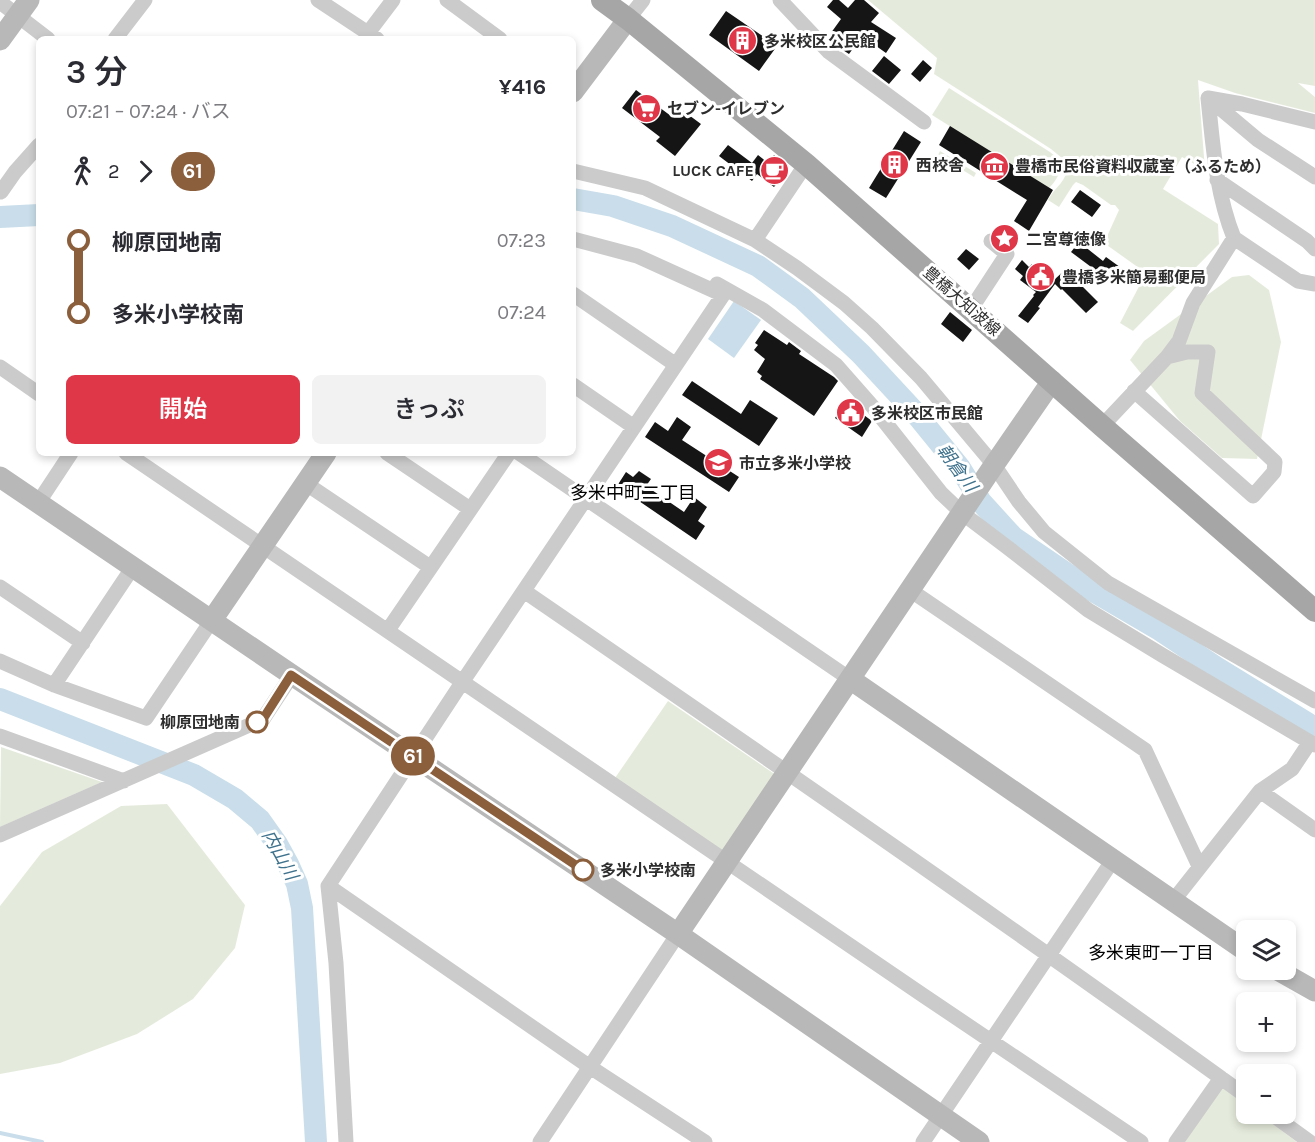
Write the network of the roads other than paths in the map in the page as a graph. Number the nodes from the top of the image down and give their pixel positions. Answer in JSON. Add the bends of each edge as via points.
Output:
{"nodes":[{"id":1,"x":145,"y":0,"type":"edge"},
{"id":2,"x":318,"y":0,"type":"edge"},
{"id":3,"x":393,"y":0,"type":"edge"},
{"id":4,"x":447,"y":0,"type":"edge"},
{"id":5,"x":602,"y":0,"type":"edge"},
{"id":6,"x":644,"y":0,"type":"edge"},
{"id":7,"x":780,"y":0,"type":"edge"},
{"id":8,"x":0,"y":2,"type":"edge"},
{"id":9,"x":23,"y":8,"type":"edge"},
{"id":10,"x":628,"y":19,"type":"junction"},
{"id":11,"x":46,"y":36,"type":"edge"},
{"id":12,"x":117,"y":36,"type":"edge"},
{"id":13,"x":372,"y":36,"type":"edge"},
{"id":14,"x":496,"y":36,"type":"edge"},
{"id":15,"x":0,"y":40,"type":"edge"},
{"id":16,"x":576,"y":88,"type":"edge"},
{"id":17,"x":1208,"y":98,"type":"junction"},
{"id":18,"x":924,"y":122,"type":"dead end"},
{"id":19,"x":1315,"y":122,"type":"edge"},
{"id":20,"x":36,"y":149,"type":"edge"},
{"id":21,"x":806,"y":164,"type":"junction"},
{"id":22,"x":576,"y":172,"type":"edge"},
{"id":23,"x":1315,"y":177,"type":"edge"},
{"id":24,"x":1217,"y":180,"type":"junction"},
{"id":25,"x":1,"y":192,"type":"edge"},
{"id":26,"x":1234,"y":238,"type":"junction"},
{"id":27,"x":755,"y":240,"type":"junction"},
{"id":28,"x":576,"y":241,"type":"edge"},
{"id":29,"x":992,"y":241,"type":"dead end"},
{"id":30,"x":1315,"y":249,"type":"edge"},
{"id":31,"x":637,"y":256,"type":"junction"},
{"id":32,"x":1315,"y":284,"type":"edge"},
{"id":33,"x":576,"y":296,"type":"edge"},
{"id":34,"x":971,"y":309,"type":"junction"},
{"id":35,"x":1167,"y":357,"type":"junction"},
{"id":36,"x":676,"y":365,"type":"junction"},
{"id":37,"x":0,"y":367,"type":"edge"},
{"id":38,"x":1052,"y":381,"type":"junction"},
{"id":39,"x":576,"y":387,"type":"edge"},
{"id":40,"x":1134,"y":391,"type":"junction"},
{"id":41,"x":36,"y":392,"type":"edge"},
{"id":42,"x":1102,"y":426,"type":"junction"},
{"id":43,"x":634,"y":427,"type":"junction"},
{"id":44,"x":69,"y":456,"type":"edge"},
{"id":45,"x":130,"y":456,"type":"edge"},
{"id":46,"x":324,"y":456,"type":"edge"},
{"id":47,"x":391,"y":456,"type":"edge"},
{"id":48,"x":507,"y":456,"type":"edge"},
{"id":49,"x":523,"y":456,"type":"edge"},
{"id":50,"x":991,"y":469,"type":"junction"},
{"id":51,"x":0,"y":477,"type":"edge"},
{"id":52,"x":305,"y":483,"type":"junction"},
{"id":53,"x":586,"y":498,"type":"junction"},
{"id":54,"x":38,"y":503,"type":"junction"},
{"id":55,"x":470,"y":509,"type":"junction"},
{"id":56,"x":963,"y":511,"type":"junction"},
{"id":57,"x":264,"y":545,"type":"junction"},
{"id":58,"x":133,"y":567,"type":"junction"},
{"id":59,"x":430,"y":567,"type":"junction"},
{"id":60,"x":0,"y":588,"type":"edge"},
{"id":61,"x":909,"y":590,"type":"junction"},
{"id":62,"x":524,"y":591,"type":"junction"},
{"id":63,"x":1315,"y":611,"type":"edge"},
{"id":64,"x":212,"y":620,"type":"junction"},
{"id":65,"x":388,"y":630,"type":"junction"},
{"id":66,"x":83,"y":643,"type":"junction"},
{"id":67,"x":0,"y":662,"type":"edge"},
{"id":68,"x":291,"y":675,"type":"junction"},
{"id":69,"x":850,"y":679,"type":"junction"},
{"id":70,"x":463,"y":681,"type":"junction"},
{"id":71,"x":54,"y":684,"type":"junction"},
{"id":72,"x":1315,"y":701,"type":"edge"},
{"id":73,"x":0,"y":736,"type":"edge"},
{"id":74,"x":1313,"y":743,"type":"edge"},
{"id":75,"x":413,"y":756,"type":"junction"},
{"id":76,"x":787,"y":771,"type":"junction"},
{"id":77,"x":124,"y":781,"type":"junction"},
{"id":78,"x":1260,"y":791,"type":"junction"},
{"id":79,"x":1315,"y":830,"type":"edge"},
{"id":80,"x":0,"y":835,"type":"edge"},
{"id":81,"x":1113,"y":860,"type":"junction"},
{"id":82,"x":726,"y":862,"type":"junction"},
{"id":83,"x":1200,"y":866,"type":"junction"},
{"id":84,"x":328,"y":886,"type":"junction"},
{"id":85,"x":1173,"y":901,"type":"junction"},
{"id":86,"x":678,"y":934,"type":"junction"},
{"id":87,"x":1236,"y":944,"type":"edge"},
{"id":88,"x":1049,"y":954,"type":"junction"},
{"id":89,"x":1296,"y":980,"type":"edge"},
{"id":90,"x":1315,"y":991,"type":"edge"},
{"id":91,"x":991,"y":1042,"type":"junction"},
{"id":92,"x":590,"y":1067,"type":"junction"},
{"id":93,"x":1221,"y":1078,"type":"junction"},
{"id":94,"x":1236,"y":1089,"type":"edge"},
{"id":95,"x":941,"y":1116,"type":"junction"},
{"id":96,"x":1285,"y":1124,"type":"edge"},
{"id":97,"x":346,"y":1142,"type":"edge"},
{"id":98,"x":540,"y":1142,"type":"edge"},
{"id":99,"x":705,"y":1142,"type":"edge"},
{"id":100,"x":923,"y":1142,"type":"edge"},
{"id":101,"x":979,"y":1142,"type":"edge"},
{"id":102,"x":1141,"y":1142,"type":"edge"},
{"id":103,"x":1176,"y":1142,"type":"edge"},
{"id":104,"x":1310,"y":1142,"type":"edge"}],
"edges":[{"from":1,"to":12,"type":"street"},
{"from":2,"to":13,"type":"street"},
{"from":3,"to":13,"type":"street"},
{"from":4,"to":14,"type":"street"},
{"from":5,"to":10,"type":"main road","name":"豊橋大知波線"},
{"from":6,"to":10,"type":"street"},
{"from":7,"to":18,"type":"street","via":[[829,52]]},
{"from":8,"to":9,"type":"street"},
{"from":9,"to":11,"type":"street"},
{"from":9,"to":15,"type":"street"},
{"from":10,"to":16,"type":"street"},
{"from":10,"to":21,"type":"main road","name":"豊橋大知波線"},
{"from":17,"to":19,"type":"street"},
{"from":17,"to":23,"type":"street","via":[[1258,140]]},
{"from":17,"to":24,"type":"street"},
{"from":20,"to":25,"type":"street"},
{"from":21,"to":27,"type":"street"},
{"from":21,"to":34,"type":"main road","name":"豊橋大知波線"},
{"from":22,"to":27,"type":"street","via":[[645,188]]},
{"from":24,"to":26,"type":"street"},
{"from":24,"to":30,"type":"street"},
{"from":26,"to":32,"type":"street","via":[[1298,281]]},
{"from":26,"to":35,"type":"street","via":[[1193,303],[1179,341]]},
{"from":27,"to":50,"type":"street","via":[[873,328],[921,378]]},
{"from":28,"to":31,"type":"street"},
{"from":29,"to":34,"type":"street","via":[[1007,254]]},
{"from":31,"to":36,"type":"street","via":[[723,295]]},
{"from":31,"to":56,"type":"street","via":[[646,250],[724,287],[763,310],[836,365],[942,493]]},
{"from":33,"to":36,"type":"street"},
{"from":34,"to":38,"type":"main road","name":"豊橋大知波線"},
{"from":35,"to":40,"type":"street"},
{"from":35,"to":40,"type":"street","via":[[1208,352],[1202,393],[1275,462],[1274,472],[1252,496]]},
{"from":36,"to":43,"type":"street"},
{"from":37,"to":41,"type":"street"},
{"from":38,"to":42,"type":"main road","name":"豊橋大知波線"},
{"from":38,"to":50,"type":"street"},
{"from":39,"to":43,"type":"street"},
{"from":40,"to":42,"type":"street"},
{"from":42,"to":63,"type":"main road","name":"豊橋大知波線"},
{"from":43,"to":53,"type":"street"},
{"from":44,"to":54,"type":"street"},
{"from":45,"to":57,"type":"street"},
{"from":46,"to":52,"type":"street"},
{"from":47,"to":55,"type":"street"},
{"from":48,"to":55,"type":"street"},
{"from":49,"to":53,"type":"street"},
{"from":50,"to":56,"type":"street"},
{"from":50,"to":72,"type":"street","via":[[1044,531],[1108,583]]},
{"from":51,"to":54,"type":"street"},
{"from":52,"to":57,"type":"street"},
{"from":52,"to":59,"type":"street"},
{"from":53,"to":62,"type":"street"},
{"from":53,"to":69,"type":"street"},
{"from":54,"to":58,"type":"street"},
{"from":55,"to":59,"type":"street"},
{"from":56,"to":61,"type":"street"},
{"from":56,"to":74,"type":"street","via":[[1088,610]]},
{"from":57,"to":64,"type":"street"},
{"from":57,"to":65,"type":"street"},
{"from":58,"to":64,"type":"street"},
{"from":58,"to":66,"type":"street"},
{"from":59,"to":65,"type":"street"},
{"from":60,"to":66,"type":"street"},
{"from":61,"to":69,"type":"street"},
{"from":61,"to":83,"type":"street","via":[[1145,750]]},
{"from":62,"to":70,"type":"street"},
{"from":62,"to":76,"type":"street"},
{"from":64,"to":68,"type":"street"},
{"from":64,"to":71,"type":"street","via":[[146,718]]},
{"from":65,"to":70,"type":"street"},
{"from":66,"to":71,"type":"street"},
{"from":67,"to":71,"type":"street"},
{"from":68,"to":75,"type":"street"},
{"from":68,"to":77,"type":"street","via":[[263,719]]},
{"from":69,"to":76,"type":"street"},
{"from":69,"to":81,"type":"street"},
{"from":70,"to":75,"type":"street"},
{"from":70,"to":82,"type":"street"},
{"from":73,"to":77,"type":"street"},
{"from":74,"to":78,"type":"street","via":[[1292,769]]},
{"from":75,"to":84,"type":"street"},
{"from":75,"to":86,"type":"street"},
{"from":76,"to":82,"type":"street"},
{"from":76,"to":88,"type":"street"},
{"from":77,"to":80,"type":"street"},
{"from":78,"to":79,"type":"street"},
{"from":78,"to":83,"type":"street"},
{"from":81,"to":85,"type":"street"},
{"from":81,"to":88,"type":"street"},
{"from":82,"to":86,"type":"street"},
{"from":82,"to":91,"type":"street"},
{"from":83,"to":85,"type":"street"},
{"from":84,"to":92,"type":"street"},
{"from":84,"to":97,"type":"street"},
{"from":85,"to":87,"type":"street"},
{"from":86,"to":92,"type":"street"},
{"from":86,"to":95,"type":"street"},
{"from":88,"to":91,"type":"street"},
{"from":88,"to":93,"type":"street"},
{"from":89,"to":90,"type":"street"},
{"from":91,"to":95,"type":"street"},
{"from":91,"to":102,"type":"street"},
{"from":92,"to":98,"type":"street"},
{"from":92,"to":99,"type":"street"},
{"from":93,"to":94,"type":"street"},
{"from":93,"to":103,"type":"street"},
{"from":95,"to":100,"type":"street"},
{"from":95,"to":101,"type":"street"},
{"from":96,"to":104,"type":"street"}]}
